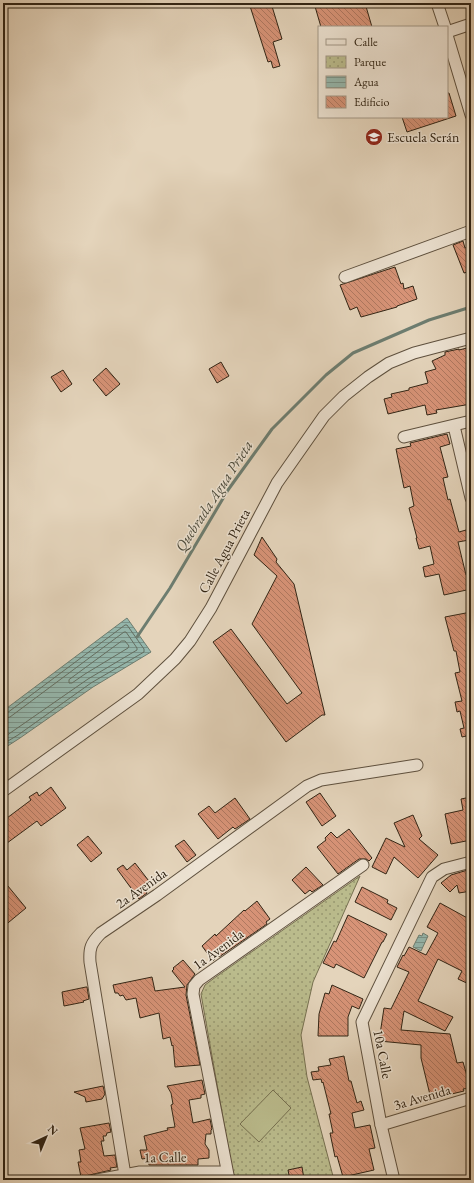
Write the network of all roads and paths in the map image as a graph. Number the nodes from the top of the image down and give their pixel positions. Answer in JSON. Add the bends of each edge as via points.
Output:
{"nodes":[{"id":1,"x":437,"y":3,"type":"edge"},
{"id":2,"x":471,"y":24,"type":"edge"},
{"id":3,"x":444,"y":26,"type":"edge"},
{"id":4,"x":448,"y":32,"type":"edge"},
{"id":5,"x":448,"y":38,"type":"edge"},
{"id":6,"x":471,"y":115,"type":"edge"},
{"id":7,"x":471,"y":231,"type":"edge"},
{"id":8,"x":346,"y":277,"type":"dead end"},
{"id":9,"x":471,"y":338,"type":"edge"},
{"id":10,"x":471,"y":421,"type":"edge"},
{"id":11,"x":454,"y":426,"type":"junction"},
{"id":12,"x":404,"y":437,"type":"dead end"},
{"id":13,"x":471,"y":498,"type":"edge"},
{"id":14,"x":418,"y":765,"type":"dead end"},
{"id":15,"x":3,"y":791,"type":"edge"},
{"id":16,"x":471,"y":862,"type":"edge"},
{"id":17,"x":363,"y":865,"type":"dead end"},
{"id":18,"x":471,"y":1098,"type":"edge"},
{"id":19,"x":381,"y":1125,"type":"junction"},
{"id":20,"x":123,"y":1178,"type":"edge"},
{"id":21,"x":228,"y":1179,"type":"edge"},
{"id":22,"x":97,"y":1180,"type":"edge"},
{"id":23,"x":136,"y":1180,"type":"edge"},
{"id":24,"x":394,"y":1180,"type":"edge"}],
"edges":[{"from":1,"to":3,"type":"street"},
{"from":2,"to":4,"type":"street"},
{"from":5,"to":6,"type":"street"},
{"from":7,"to":8,"type":"street"},
{"from":9,"to":15,"type":"street","name":"Calle Agua Prieta","via":[[414,353],[389,364],[344,396],[324,416],[277,483],[211,608],[175,659],[138,694]]},
{"from":10,"to":11,"type":"street"},
{"from":11,"to":12,"type":"street"},
{"from":11,"to":13,"type":"street"},
{"from":14,"to":20,"type":"street","name":"2a Avenida","via":[[321,780],[306,786],[93,940],[90,962]]},
{"from":16,"to":19,"type":"street","name":"10a Calle","via":[[444,869],[432,877],[362,1022]]},
{"from":17,"to":21,"type":"street","name":"1a Avenida","via":[[194,986],[193,994]]},
{"from":18,"to":19,"type":"street","name":"3a Avenida"},
{"from":19,"to":24,"type":"street","name":"10a Calle"},
{"from":20,"to":21,"type":"street","name":"1a Calle","via":[[140,1172],[221,1172]]},
{"from":20,"to":22,"type":"street","name":"1a Calle"},
{"from":20,"to":23,"type":"street","via":[[131,1176]]}]}
